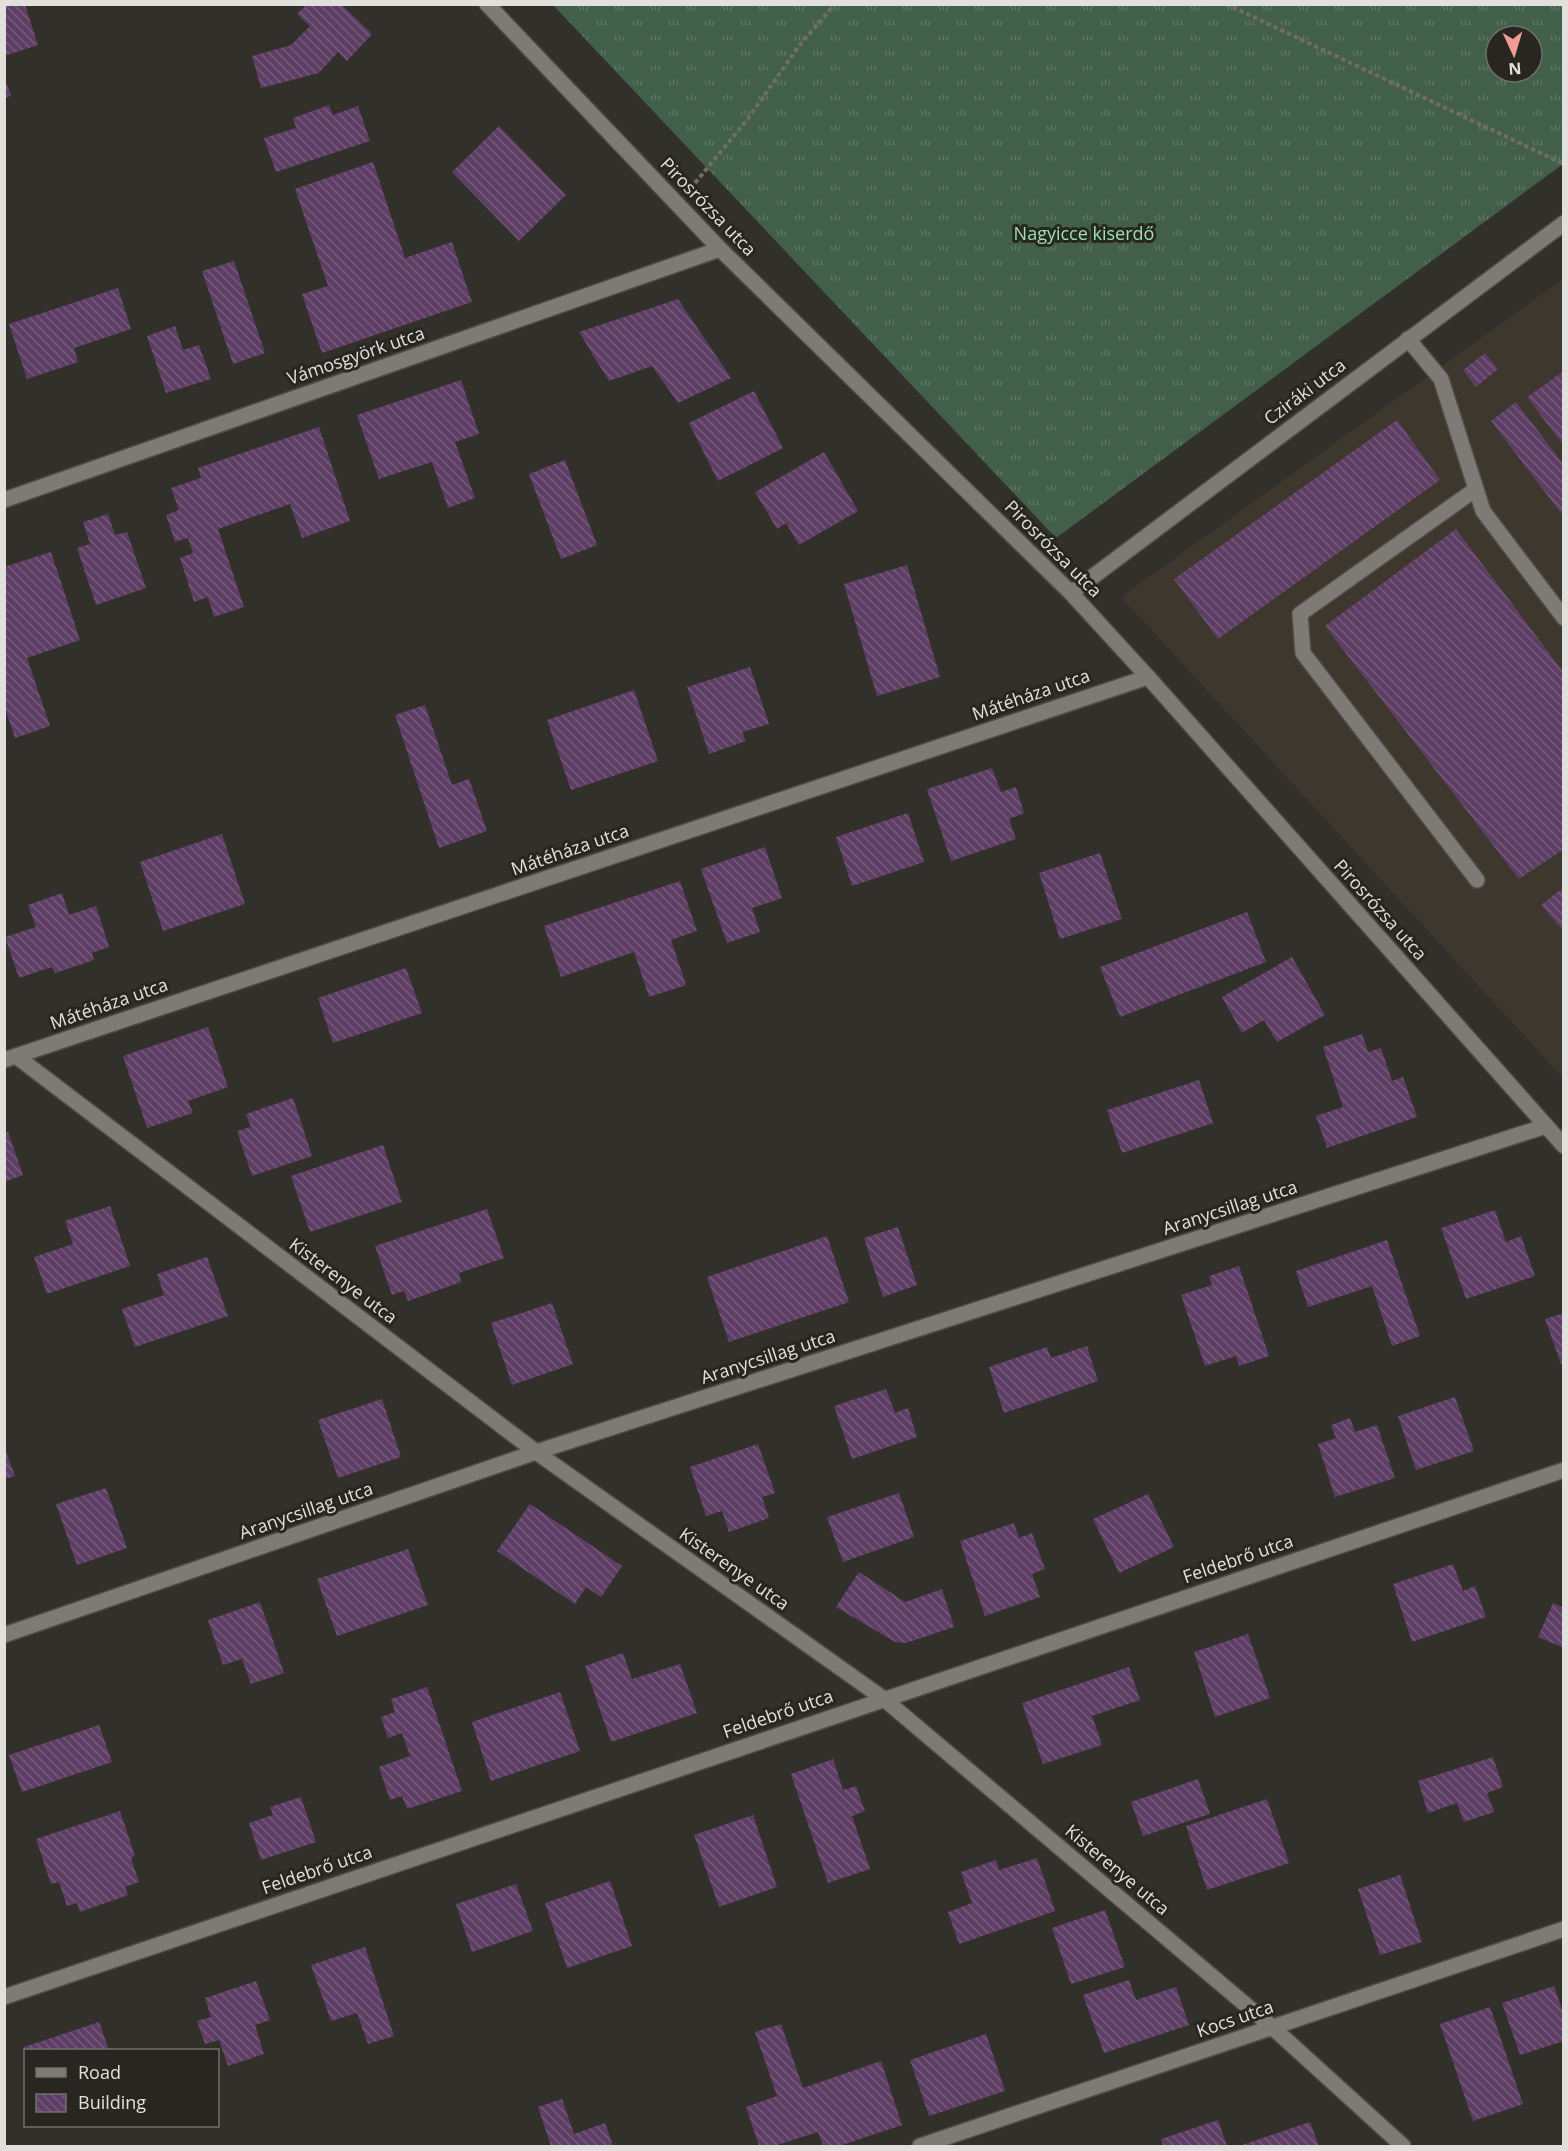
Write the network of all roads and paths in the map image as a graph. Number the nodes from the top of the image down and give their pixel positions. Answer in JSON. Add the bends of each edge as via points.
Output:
{"nodes":[{"id":1,"x":487,"y":4,"type":"edge"},
{"id":2,"x":835,"y":4,"type":"edge"},
{"id":3,"x":1226,"y":4,"type":"edge"},
{"id":4,"x":1563,"y":164,"type":"edge"},
{"id":5,"x":678,"y":205,"type":"junction"},
{"id":6,"x":1563,"y":223,"type":"edge"},
{"id":7,"x":720,"y":249,"type":"junction"},
{"id":8,"x":1408,"y":339,"type":"junction"},
{"id":9,"x":1476,"y":489,"type":"junction"},
{"id":10,"x":4,"y":500,"type":"edge"},
{"id":11,"x":1071,"y":593,"type":"junction"},
{"id":12,"x":1563,"y":618,"type":"edge"},
{"id":13,"x":1148,"y":677,"type":"junction"},
{"id":14,"x":1477,"y":880,"type":"dead end"},
{"id":15,"x":10,"y":1058,"type":"edge"},
{"id":16,"x":1546,"y":1126,"type":"junction"},
{"id":17,"x":1563,"y":1146,"type":"edge"},
{"id":18,"x":536,"y":1452,"type":"junction"},
{"id":19,"x":1563,"y":1470,"type":"edge"},
{"id":20,"x":4,"y":1635,"type":"edge"},
{"id":21,"x":884,"y":1699,"type":"junction"},
{"id":22,"x":1563,"y":1929,"type":"edge"},
{"id":23,"x":4,"y":1997,"type":"edge"},
{"id":24,"x":1272,"y":2027,"type":"junction"},
{"id":25,"x":920,"y":2146,"type":"edge"},
{"id":26,"x":1403,"y":2146,"type":"edge"}],
"edges":[{"from":1,"to":5,"type":"street","name":"Pirosrózsa utca"},
{"from":2,"to":5,"type":"path"},
{"from":3,"to":4,"type":"path"},
{"from":5,"to":7,"type":"street","name":"Pirosrózsa utca"},
{"from":6,"to":8,"type":"street","name":"Cziráki utca"},
{"from":7,"to":10,"type":"street","name":"Vámosgyörk utca"},
{"from":7,"to":11,"type":"street","name":"Pirosrózsa utca"},
{"from":8,"to":9,"type":"street","via":[[1441,379]]},
{"from":8,"to":11,"type":"street","name":"Cziráki utca"},
{"from":9,"to":12,"type":"street","via":[[1483,511]]},
{"from":9,"to":14,"type":"street","via":[[1300,614],[1303,653]]},
{"from":11,"to":13,"type":"street","name":"Pirosrózsa utca"},
{"from":13,"to":15,"type":"street","name":"Mátéháza utca"},
{"from":13,"to":16,"type":"street","name":"Pirosrózsa utca"},
{"from":15,"to":18,"type":"street","name":"Kisterenye utca"},
{"from":16,"to":17,"type":"street","name":"Pirosrózsa utca"},
{"from":16,"to":18,"type":"street","name":"Aranycsillag utca"},
{"from":18,"to":20,"type":"street","name":"Aranycsillag utca"},
{"from":18,"to":21,"type":"street","name":"Kisterenye utca"},
{"from":19,"to":21,"type":"street","name":"Feldebrő utca"},
{"from":21,"to":23,"type":"street","name":"Feldebrő utca"},
{"from":21,"to":24,"type":"street","name":"Kisterenye utca"},
{"from":22,"to":24,"type":"street","name":"Kocs utca"},
{"from":24,"to":25,"type":"street","name":"Kocs utca"},
{"from":24,"to":26,"type":"street","name":"Kisterenye utca"}]}
